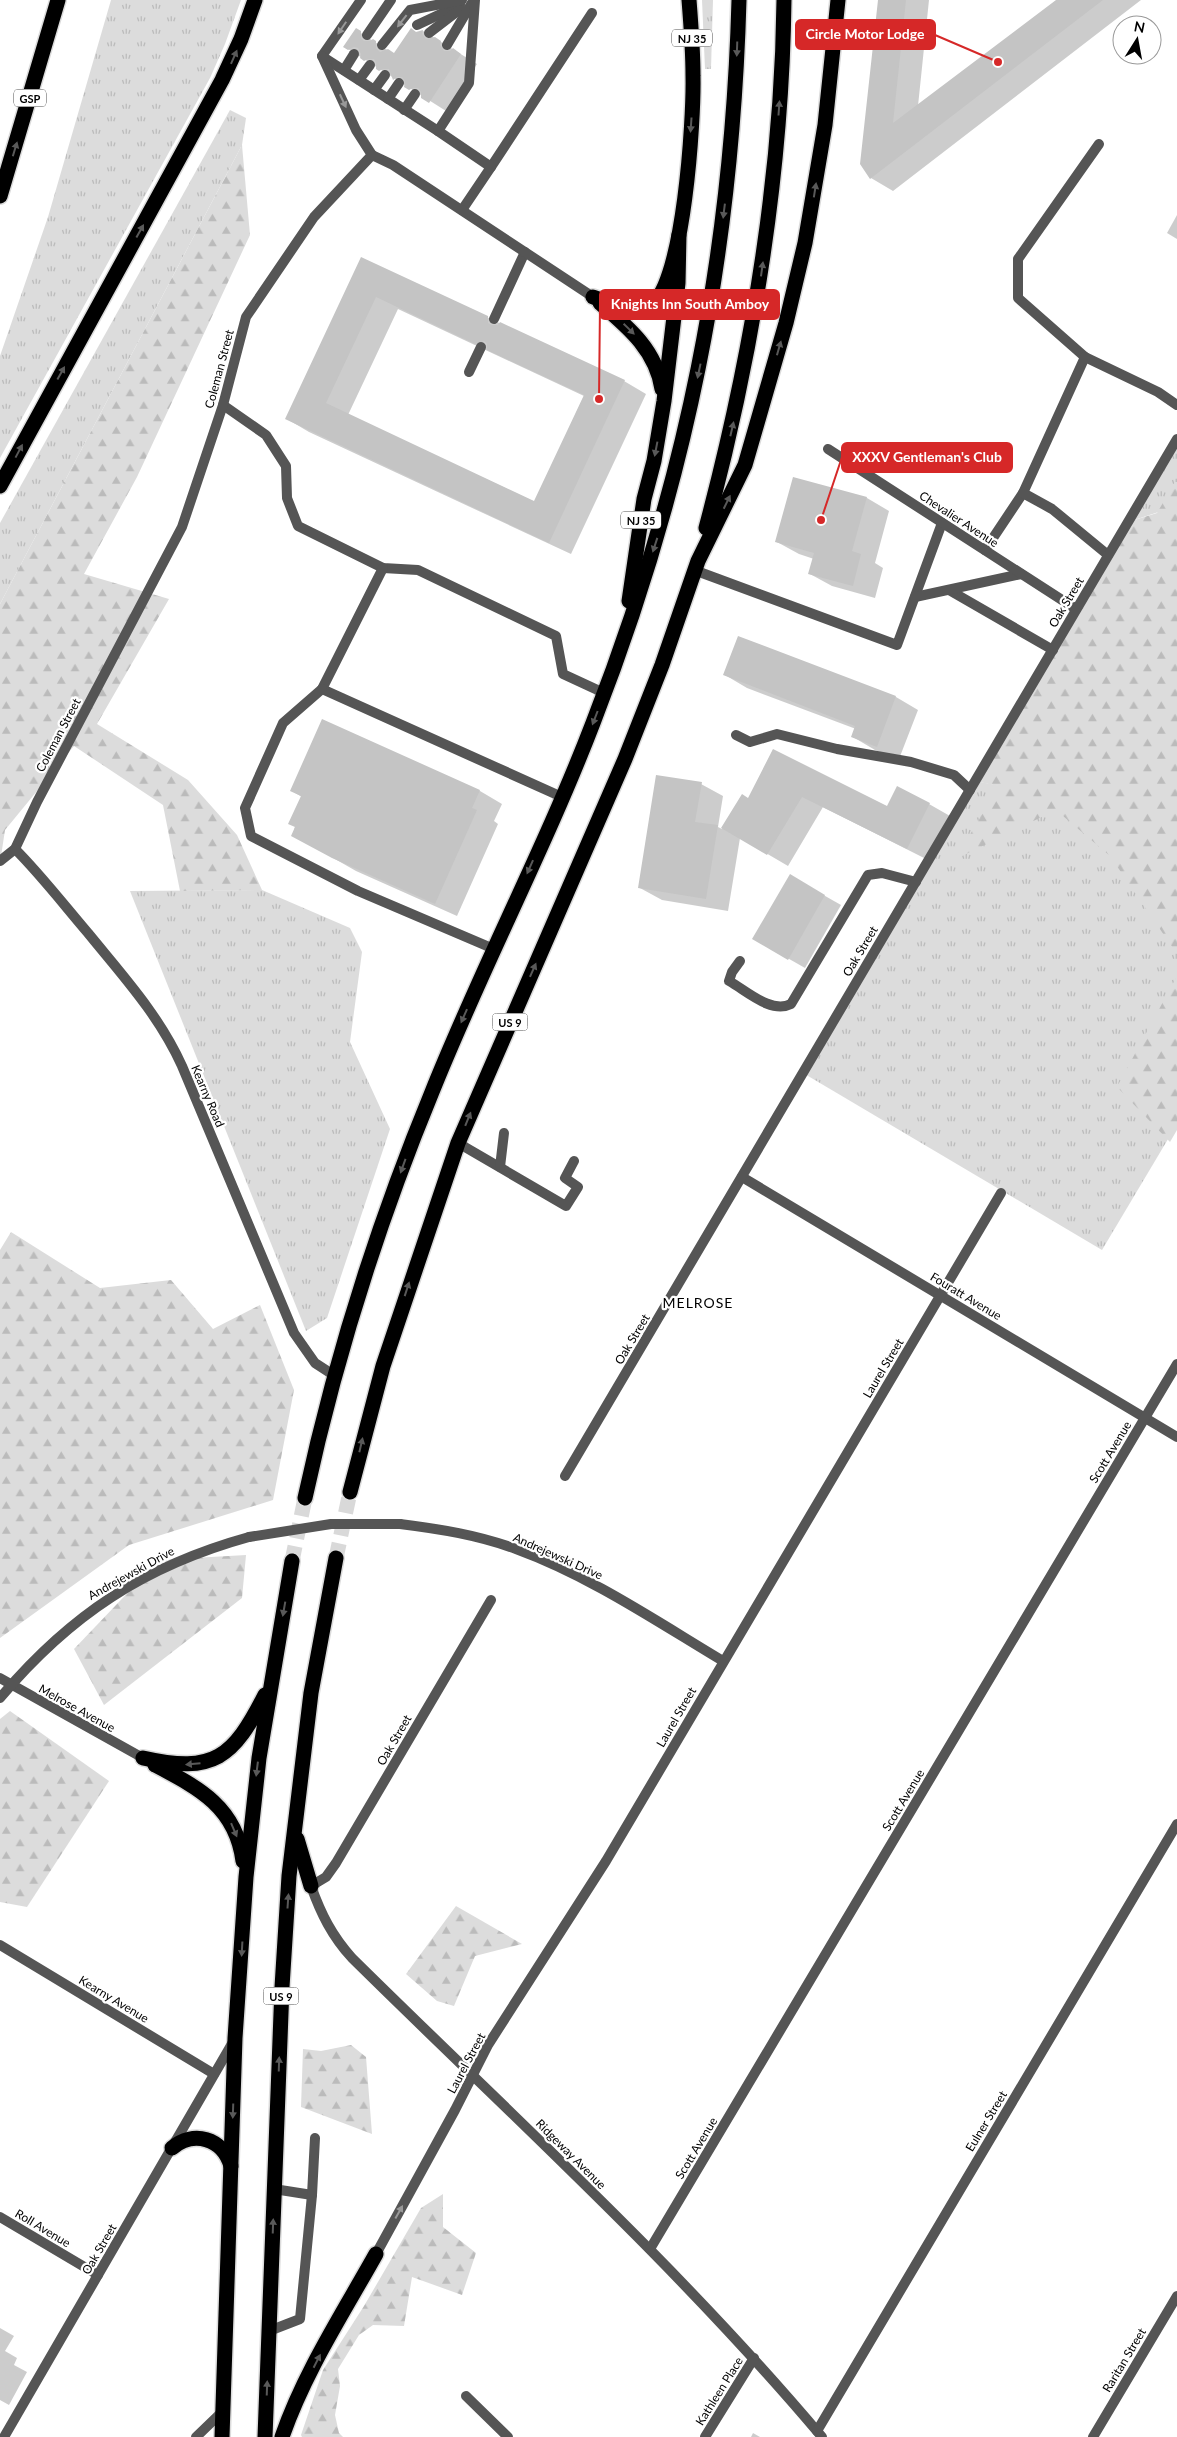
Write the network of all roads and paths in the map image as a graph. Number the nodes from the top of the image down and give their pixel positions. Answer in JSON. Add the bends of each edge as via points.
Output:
{"nodes":[{"id":1,"x":58,"y":0,"type":"edge"},
{"id":2,"x":255,"y":0,"type":"edge"},
{"id":3,"x":361,"y":0,"type":"edge"},
{"id":4,"x":391,"y":0,"type":"edge"},
{"id":5,"x":462,"y":0,"type":"edge"},
{"id":6,"x":472,"y":0,"type":"edge"},
{"id":7,"x":689,"y":0,"type":"edge"},
{"id":8,"x":739,"y":0,"type":"edge"},
{"id":9,"x":784,"y":0,"type":"edge"},
{"id":10,"x":838,"y":0,"type":"edge"},
{"id":11,"x":592,"y":14,"type":"dead end"},
{"id":12,"x":417,"y":25,"type":"dead end"},
{"id":13,"x":429,"y":33,"type":"dead end"},
{"id":14,"x":367,"y":35,"type":"dead end"},
{"id":15,"x":448,"y":45,"type":"dead end"},
{"id":16,"x":382,"y":46,"type":"dead end"},
{"id":17,"x":354,"y":54,"type":"dead end"},
{"id":18,"x":322,"y":56,"type":"junction"},
{"id":19,"x":370,"y":65,"type":"dead end"},
{"id":20,"x":344,"y":70,"type":"junction"},
{"id":21,"x":385,"y":74,"type":"dead end"},
{"id":22,"x":359,"y":80,"type":"junction"},
{"id":23,"x":399,"y":83,"type":"dead end"},
{"id":24,"x":374,"y":90,"type":"junction"},
{"id":25,"x":415,"y":94,"type":"dead end"},
{"id":26,"x":388,"y":99,"type":"junction"},
{"id":27,"x":404,"y":110,"type":"junction"},
{"id":28,"x":438,"y":131,"type":"junction"},
{"id":29,"x":1099,"y":144,"type":"dead end"},
{"id":30,"x":372,"y":155,"type":"junction"},
{"id":31,"x":491,"y":166,"type":"junction"},
{"id":32,"x":0,"y":196,"type":"edge"},
{"id":33,"x":462,"y":210,"type":"junction"},
{"id":34,"x":679,"y":235,"type":"junction"},
{"id":35,"x":525,"y":252,"type":"junction"},
{"id":36,"x":593,"y":297,"type":"junction"},
{"id":37,"x":494,"y":318,"type":"dead end"},
{"id":38,"x":481,"y":347,"type":"dead end"},
{"id":39,"x":1085,"y":357,"type":"junction"},
{"id":40,"x":469,"y":372,"type":"dead end"},
{"id":41,"x":664,"y":401,"type":"junction"},
{"id":42,"x":222,"y":405,"type":"junction"},
{"id":43,"x":1177,"y":405,"type":"edge"},
{"id":44,"x":1177,"y":439,"type":"edge"},
{"id":45,"x":828,"y":449,"type":"dead end"},
{"id":46,"x":0,"y":486,"type":"edge"},
{"id":47,"x":1023,"y":493,"type":"junction"},
{"id":48,"x":942,"y":523,"type":"junction"},
{"id":49,"x":985,"y":550,"type":"junction"},
{"id":50,"x":1108,"y":555,"type":"junction"},
{"id":51,"x":696,"y":565,"type":"junction"},
{"id":52,"x":383,"y":568,"type":"junction"},
{"id":53,"x":1021,"y":574,"type":"junction"},
{"id":54,"x":949,"y":590,"type":"junction"},
{"id":55,"x":914,"y":597,"type":"junction"},
{"id":56,"x":1076,"y":610,"type":"junction"},
{"id":57,"x":623,"y":640,"type":"junction"},
{"id":58,"x":1053,"y":650,"type":"junction"},
{"id":59,"x":322,"y":689,"type":"junction"},
{"id":60,"x":604,"y":693,"type":"junction"},
{"id":61,"x":736,"y":735,"type":"dead end"},
{"id":62,"x":970,"y":790,"type":"junction"},
{"id":63,"x":562,"y":797,"type":"junction"},
{"id":64,"x":15,"y":850,"type":"junction"},
{"id":65,"x":0,"y":861,"type":"edge"},
{"id":66,"x":916,"y":882,"type":"junction"},
{"id":67,"x":494,"y":949,"type":"junction"},
{"id":68,"x":740,"y":961,"type":"dead end"},
{"id":69,"x":504,"y":1133,"type":"dead end"},
{"id":70,"x":458,"y":1143,"type":"junction"},
{"id":71,"x":574,"y":1160,"type":"dead end"},
{"id":72,"x":500,"y":1167,"type":"junction"},
{"id":73,"x":742,"y":1177,"type":"junction"},
{"id":74,"x":1001,"y":1193,"type":"dead end"},
{"id":75,"x":940,"y":1296,"type":"junction"},
{"id":76,"x":1177,"y":1364,"type":"edge"},
{"id":77,"x":334,"y":1376,"type":"junction"},
{"id":78,"x":1145,"y":1418,"type":"junction"},
{"id":79,"x":1177,"y":1437,"type":"edge"},
{"id":80,"x":565,"y":1476,"type":"dead end"},
{"id":81,"x":350,"y":1492,"type":"tunnel mouth"},
{"id":82,"x":305,"y":1498,"type":"tunnel mouth"},
{"id":83,"x":336,"y":1558,"type":"tunnel mouth"},
{"id":84,"x":292,"y":1561,"type":"tunnel mouth"},
{"id":85,"x":491,"y":1600,"type":"dead end"},
{"id":86,"x":724,"y":1661,"type":"junction"},
{"id":87,"x":0,"y":1678,"type":"edge"},
{"id":88,"x":271,"y":1683,"type":"junction"},
{"id":89,"x":11,"y":1685,"type":"junction"},
{"id":90,"x":0,"y":1698,"type":"edge"},
{"id":91,"x":143,"y":1758,"type":"junction"},
{"id":92,"x":295,"y":1817,"type":"junction"},
{"id":93,"x":1177,"y":1824,"type":"edge"},
{"id":94,"x":246,"y":1877,"type":"junction"},
{"id":95,"x":311,"y":1886,"type":"junction"},
{"id":96,"x":0,"y":1946,"type":"edge"},
{"id":97,"x":235,"y":2038,"type":"junction"},
{"id":98,"x":214,"y":2074,"type":"junction"},
{"id":99,"x":473,"y":2075,"type":"junction"},
{"id":100,"x":315,"y":2138,"type":"dead end"},
{"id":101,"x":172,"y":2148,"type":"junction"},
{"id":102,"x":232,"y":2170,"type":"junction"},
{"id":103,"x":274,"y":2189,"type":"junction"},
{"id":104,"x":312,"y":2195,"type":"junction"},
{"id":105,"x":0,"y":2217,"type":"edge"},
{"id":106,"x":650,"y":2249,"type":"junction"},
{"id":107,"x":376,"y":2254,"type":"joint"},
{"id":108,"x":98,"y":2275,"type":"junction"},
{"id":109,"x":1177,"y":2296,"type":"edge"},
{"id":110,"x":269,"y":2331,"type":"junction"},
{"id":111,"x":754,"y":2358,"type":"junction"},
{"id":112,"x":466,"y":2396,"type":"dead end"},
{"id":113,"x":223,"y":2411,"type":"junction"},
{"id":114,"x":820,"y":2434,"type":"edge"},
{"id":115,"x":4,"y":2437,"type":"edge"},
{"id":116,"x":196,"y":2437,"type":"edge"},
{"id":117,"x":222,"y":2437,"type":"edge"},
{"id":118,"x":265,"y":2437,"type":"edge"},
{"id":119,"x":282,"y":2437,"type":"edge"},
{"id":120,"x":508,"y":2437,"type":"edge"},
{"id":121,"x":705,"y":2437,"type":"edge"},
{"id":122,"x":1093,"y":2437,"type":"edge"}],
"edges":[{"from":32,"to":1,"type":"highway","number":"GSP","one_way":true},
{"from":46,"to":2,"type":"highway","one_way":true,"via":[[219,87],[242,39]]},
{"from":3,"to":18,"type":"street","one_way":true},
{"from":4,"to":14,"type":"street"},
{"from":5,"to":16,"type":"street","one_way":true,"via":[[410,10]]},
{"from":6,"to":12,"type":"street"},
{"from":6,"to":13,"type":"street"},
{"from":6,"to":15,"type":"street"},
{"from":6,"to":28,"type":"street","via":[[469,83]]},
{"from":7,"to":34,"type":"highway","number":"NJ 35","one_way":true,"via":[[692,106]]},
{"from":8,"to":57,"type":"highway","one_way":true,"via":[[728,178],[708,324],[670,494]]},
{"from":51,"to":9,"type":"highway","number":"US 9","one_way":true,"via":[[731,432],[759,287],[775,157]]},
{"from":51,"to":10,"type":"highway","one_way":true,"via":[[745,466],[790,308],[821,154]]},
{"from":11,"to":31,"type":"street"},
{"from":17,"to":20,"type":"street"},
{"from":18,"to":20,"type":"street"},
{"from":18,"to":30,"type":"street","one_way":true,"via":[[356,130]]},
{"from":19,"to":22,"type":"street"},
{"from":20,"to":22,"type":"street"},
{"from":21,"to":24,"type":"street"},
{"from":22,"to":24,"type":"street"},
{"from":23,"to":26,"type":"street"},
{"from":24,"to":26,"type":"street"},
{"from":25,"to":27,"type":"street"},
{"from":26,"to":27,"type":"street"},
{"from":27,"to":28,"type":"street"},
{"from":28,"to":31,"type":"street"},
{"from":29,"to":39,"type":"street","via":[[1018,259],[1018,298]]},
{"from":30,"to":33,"type":"street"},
{"from":30,"to":42,"type":"street","name":"Coleman Street","via":[[314,217],[246,317]]},
{"from":31,"to":33,"type":"street"},
{"from":33,"to":35,"type":"street"},
{"from":34,"to":36,"type":"highway","via":[[664,290],[652,304],[628,310]]},
{"from":34,"to":41,"type":"highway","number":"NJ 35","via":[[678,284]]},
{"from":35,"to":36,"type":"street"},
{"from":35,"to":37,"type":"street"},
{"from":36,"to":41,"type":"highway","one_way":true,"via":[[629,328],[647,349],[658,370]]},
{"from":38,"to":40,"type":"street"},
{"from":39,"to":43,"type":"street","via":[[1158,392]]},
{"from":39,"to":47,"type":"street"},
{"from":41,"to":57,"type":"highway","number":"NJ 35","one_way":true,"via":[[644,499]]},
{"from":42,"to":52,"type":"street","via":[[266,435],[286,466],[288,498],[298,526]]},
{"from":42,"to":64,"type":"street","name":"Coleman Street","via":[[182,527],[37,802]]},
{"from":44,"to":50,"type":"street","name":"Oak Street"},
{"from":45,"to":48,"type":"street","name":"Chevalier Avenue"},
{"from":47,"to":49,"type":"street"},
{"from":47,"to":50,"type":"street","via":[[1052,509]]},
{"from":48,"to":49,"type":"street","name":"Chevalier Avenue"},
{"from":48,"to":55,"type":"street"},
{"from":49,"to":53,"type":"street","name":"Chevalier Avenue"},
{"from":50,"to":56,"type":"street","name":"Oak Street"},
{"from":51,"to":55,"type":"street","via":[[897,645]]},
{"from":70,"to":51,"type":"highway","number":"US 9","one_way":true,"via":[[622,767]]},
{"from":52,"to":59,"type":"street"},
{"from":52,"to":60,"type":"street","via":[[418,570],[556,636],[563,674]]},
{"from":53,"to":54,"type":"street"},
{"from":53,"to":56,"type":"street","name":"Chevalier Avenue"},
{"from":54,"to":55,"type":"street"},
{"from":54,"to":58,"type":"street"},
{"from":56,"to":58,"type":"street","name":"Oak Street"},
{"from":57,"to":60,"type":"highway"},
{"from":58,"to":62,"type":"street","name":"Oak Street"},
{"from":59,"to":63,"type":"street"},
{"from":59,"to":67,"type":"street","via":[[283,724],[245,808],[251,836],[358,891]]},
{"from":60,"to":63,"type":"highway","one_way":true},
{"from":61,"to":62,"type":"street","via":[[750,742],[777,734],[911,762],[954,775]]},
{"from":62,"to":66,"type":"street","name":"Oak Street"},
{"from":63,"to":67,"type":"highway","one_way":true},
{"from":64,"to":65,"type":"street"},
{"from":64,"to":77,"type":"street","name":"Kearny Road","via":[[140,995],[163,1029],[182,1066],[294,1333],[315,1363]]},
{"from":66,"to":68,"type":"street","via":[[882,873],[868,875],[791,1004],[774,1007],[729,981]]},
{"from":66,"to":73,"type":"street","name":"Oak Street"},
{"from":67,"to":77,"type":"highway","one_way":true,"via":[[418,1127],[372,1254]]},
{"from":69,"to":72,"type":"street"},
{"from":70,"to":72,"type":"street"},
{"from":81,"to":70,"type":"highway","number":"US 9","one_way":true,"via":[[383,1366]]},
{"from":71,"to":72,"type":"street","via":[[565,1178],[578,1186],[566,1206]]},
{"from":73,"to":75,"type":"street","name":"Fouratt Avenue"},
{"from":73,"to":80,"type":"street","name":"Oak Street"},
{"from":74,"to":75,"type":"street","name":"Laurel Street"},
{"from":75,"to":78,"type":"street","name":"Fouratt Avenue"},
{"from":75,"to":86,"type":"street","name":"Laurel Street"},
{"from":76,"to":78,"type":"street","name":"Scott Avenue"},
{"from":77,"to":82,"type":"highway"},
{"from":78,"to":79,"type":"street","name":"Fouratt Avenue"},
{"from":78,"to":106,"type":"street","name":"Scott Avenue"},
{"from":83,"to":92,"type":"highway","number":"US 9","via":[[311,1693]]},
{"from":84,"to":88,"type":"highway","one_way":true},
{"from":85,"to":95,"type":"street","name":"Oak Street","via":[[336,1863],[326,1877]]},
{"from":86,"to":89,"type":"street","name":"Andrejewski Drive","bridge":true,"via":[[616,1596],[536,1557],[464,1534],[400,1524],[323,1524],[249,1537],[170,1564],[97,1605],[49,1645]]},
{"from":86,"to":99,"type":"street","name":"Laurel Street","via":[[606,1861],[488,2045]]},
{"from":87,"to":89,"type":"street","name":"Melrose Avenue"},
{"from":88,"to":91,"type":"highway","one_way":true,"via":[[246,1730],[228,1752],[190,1765]]},
{"from":88,"to":94,"type":"highway","one_way":true},
{"from":89,"to":90,"type":"street","name":"Andrejewski Drive"},
{"from":89,"to":91,"type":"street","name":"Melrose Avenue"},
{"from":91,"to":94,"type":"highway","one_way":true,"via":[[202,1792],[222,1809],[235,1831]]},
{"from":92,"to":95,"type":"highway","via":[[300,1850]]},
{"from":103,"to":92,"type":"highway","number":"US 9","one_way":true,"via":[[282,1987]]},
{"from":93,"to":114,"type":"street","name":"Eulner Street"},
{"from":94,"to":97,"type":"highway","one_way":true},
{"from":95,"to":99,"type":"street","name":"Ridgeway Avenue","via":[[324,1920],[342,1946]]},
{"from":96,"to":98,"type":"street","name":"Kearny Avenue"},
{"from":97,"to":98,"type":"street","name":"Oak Street"},
{"from":97,"to":102,"type":"highway","one_way":true},
{"from":98,"to":101,"type":"street","name":"Oak Street"},
{"from":99,"to":106,"type":"street","name":"Ridgeway Avenue"},
{"from":107,"to":99,"type":"street","name":"Laurel Street","one_way":true},
{"from":100,"to":104,"type":"street"},
{"from":101,"to":102,"type":"highway","via":[[187,2139],[213,2142],[225,2152]]},
{"from":101,"to":108,"type":"street","name":"Oak Street"},
{"from":102,"to":113,"type":"highway"},
{"from":103,"to":104,"type":"street"},
{"from":110,"to":103,"type":"highway","number":"US 9","one_way":true},
{"from":104,"to":110,"type":"street","via":[[300,2319]]},
{"from":105,"to":108,"type":"street","name":"Roll Avenue"},
{"from":106,"to":111,"type":"street","name":"Ridgeway Avenue"},
{"from":119,"to":107,"type":"highway","one_way":true,"via":[[317,2361]]},
{"from":108,"to":115,"type":"street","name":"Oak Street"},
{"from":109,"to":122,"type":"street","name":"Raritan Street"},
{"from":118,"to":110,"type":"highway","number":"US 9","one_way":true},
{"from":111,"to":114,"type":"street","name":"Ridgeway Avenue"},
{"from":111,"to":121,"type":"street","name":"Kathleen Place"},
{"from":112,"to":120,"type":"street"},
{"from":113,"to":116,"type":"street"},
{"from":113,"to":117,"type":"highway"}]}
